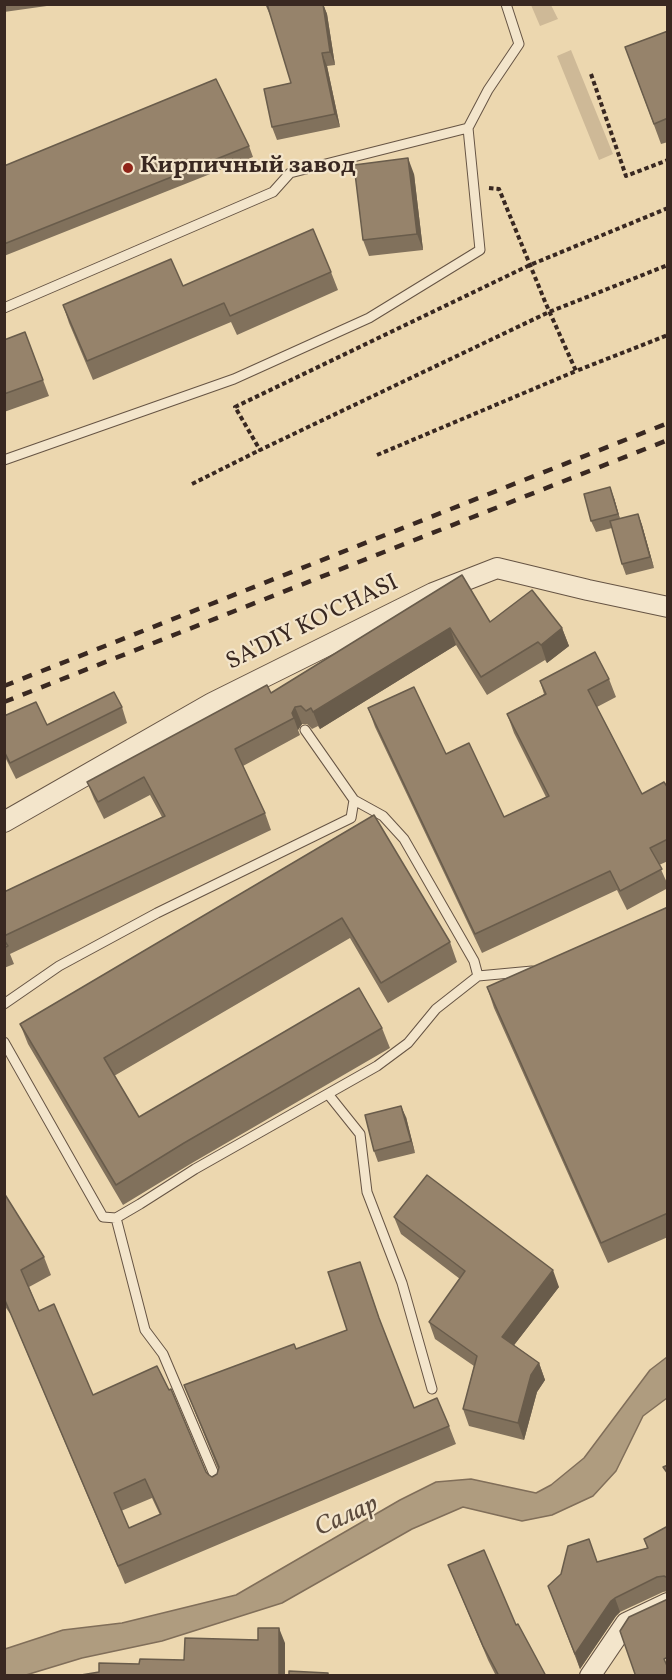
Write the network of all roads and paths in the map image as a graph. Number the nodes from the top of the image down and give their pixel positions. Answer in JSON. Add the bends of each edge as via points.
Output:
{"nodes":[{"id":1,"x":506,"y":4,"type":"edge"},
{"id":2,"x":591,"y":74,"type":"dead end"},
{"id":3,"x":468,"y":128,"type":"junction"},
{"id":4,"x":668,"y":160,"type":"edge"},
{"id":5,"x":474,"y":187,"type":"junction"},
{"id":6,"x":668,"y":208,"type":"edge"},
{"id":7,"x":530,"y":265,"type":"junction"},
{"id":8,"x":668,"y":266,"type":"edge"},
{"id":9,"x":4,"y":308,"type":"edge"},
{"id":10,"x":549,"y":312,"type":"junction"},
{"id":11,"x":668,"y":335,"type":"edge"},
{"id":12,"x":576,"y":371,"type":"junction"},
{"id":13,"x":260,"y":450,"type":"junction"},
{"id":14,"x":377,"y":455,"type":"dead end"},
{"id":15,"x":4,"y":460,"type":"edge"},
{"id":16,"x":192,"y":484,"type":"dead end"},
{"id":17,"x":668,"y":607,"type":"edge"},
{"id":18,"x":305,"y":730,"type":"edge"},
{"id":19,"x":354,"y":800,"type":"junction"},
{"id":20,"x":4,"y":822,"type":"edge"},
{"id":21,"x":542,"y":967,"type":"edge"},
{"id":22,"x":478,"y":976,"type":"junction"},
{"id":23,"x":4,"y":1004,"type":"edge"},
{"id":24,"x":4,"y":1042,"type":"edge"},
{"id":25,"x":328,"y":1094,"type":"junction"},
{"id":26,"x":116,"y":1218,"type":"junction"},
{"id":27,"x":432,"y":1389,"type":"dead end"},
{"id":28,"x":219,"y":1488,"type":"edge"},
{"id":29,"x":668,"y":1603,"type":"edge"},
{"id":30,"x":590,"y":1676,"type":"edge"}],
"edges":[{"from":1,"to":3,"type":"lane","via":[[519,44]]},
{"from":2,"to":4,"type":"path","via":[[626,177]]},
{"from":3,"to":5,"type":"lane"},
{"from":3,"to":9,"type":"lane","via":[[290,173],[273,192]]},
{"from":5,"to":7,"type":"path","via":[[499,189]]},
{"from":5,"to":15,"type":"lane","via":[[480,250],[369,318],[234,379]]},
{"from":6,"to":7,"type":"path"},
{"from":7,"to":10,"type":"path"},
{"from":7,"to":13,"type":"path","via":[[235,407]]},
{"from":8,"to":10,"type":"path"},
{"from":10,"to":12,"type":"path"},
{"from":10,"to":13,"type":"path"},
{"from":11,"to":12,"type":"path"},
{"from":12,"to":14,"type":"path"},
{"from":13,"to":16,"type":"path"},
{"from":17,"to":20,"type":"street","name":"SA'DIY KO'CHASI","via":[[497,568],[433,593],[212,703]]},
{"from":18,"to":19,"type":"lane"},
{"from":19,"to":22,"type":"lane","via":[[383,816],[404,839],[474,961]]},
{"from":19,"to":23,"type":"lane","via":[[351,818],[157,913],[59,966]]},
{"from":21,"to":22,"type":"lane","via":[[530,972]]},
{"from":22,"to":25,"type":"lane","via":[[436,1009],[408,1043]]},
{"from":24,"to":26,"type":"lane","via":[[103,1216]]},
{"from":25,"to":26,"type":"lane"},
{"from":25,"to":27,"type":"lane","via":[[360,1134],[367,1192],[402,1283]]},
{"from":26,"to":28,"type":"lane","via":[[145,1330],[163,1353]]},
{"from":29,"to":30,"type":"street","via":[[626,1623]]}]}
